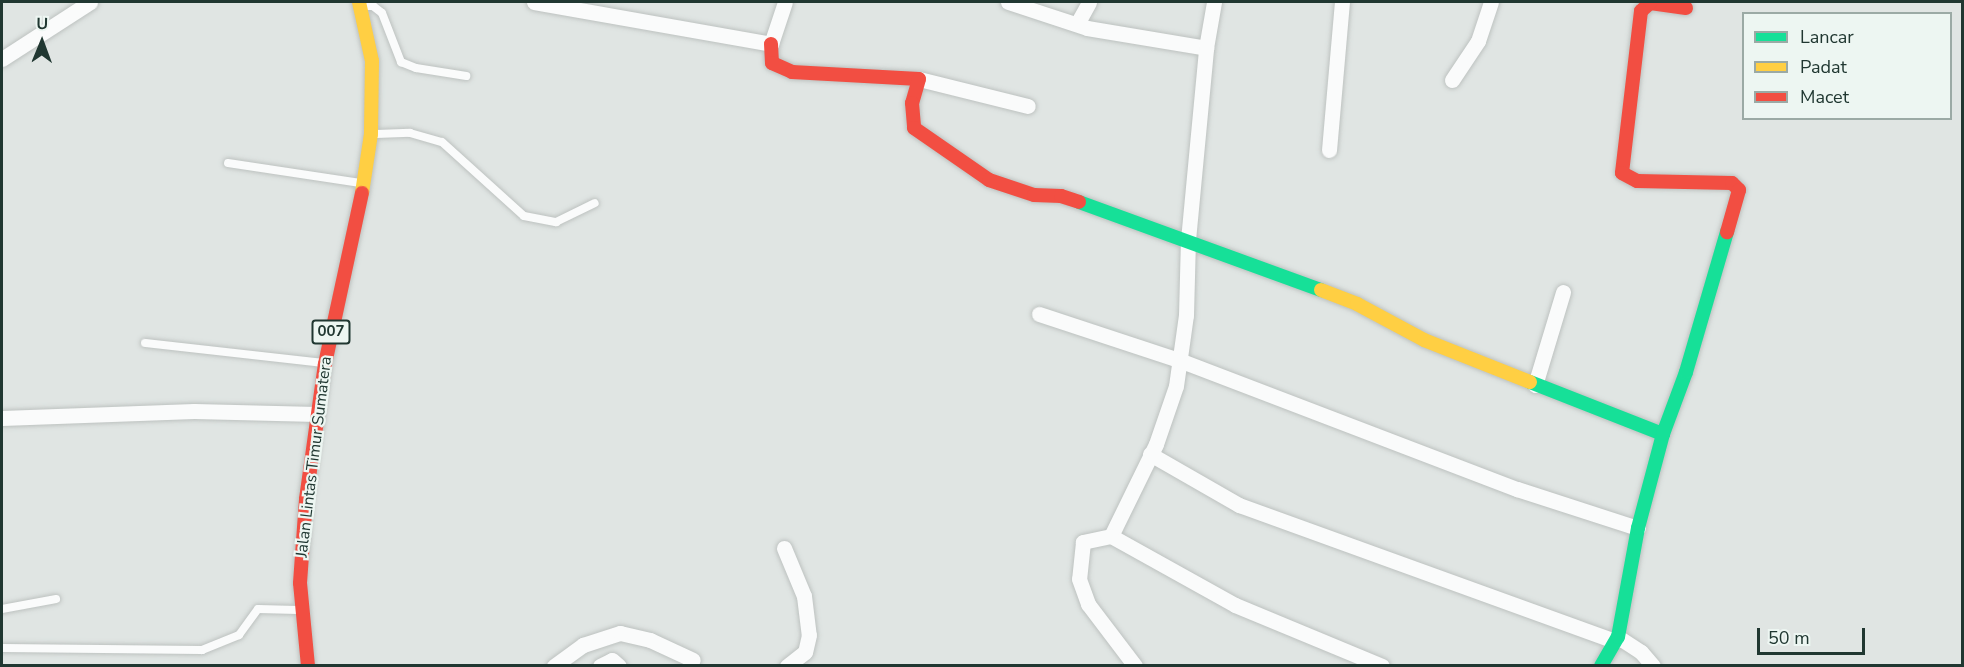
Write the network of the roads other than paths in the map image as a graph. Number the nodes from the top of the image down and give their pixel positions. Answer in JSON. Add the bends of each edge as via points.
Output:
{"nodes":[{"id":1,"x":90,"y":2,"type":"edge"},
{"id":2,"x":534,"y":2,"type":"edge"},
{"id":3,"x":785,"y":2,"type":"edge"},
{"id":4,"x":1008,"y":2,"type":"edge"},
{"id":5,"x":1089,"y":2,"type":"edge"},
{"id":6,"x":1214,"y":2,"type":"edge"},
{"id":7,"x":1342,"y":2,"type":"edge"},
{"id":8,"x":1491,"y":2,"type":"edge"},
{"id":9,"x":360,"y":5,"type":"edge"},
{"id":10,"x":1686,"y":8,"type":"dead end"},
{"id":11,"x":1077,"y":24,"type":"junction"},
{"id":12,"x":771,"y":44,"type":"junction"},
{"id":13,"x":1206,"y":48,"type":"junction"},
{"id":14,"x":2,"y":59,"type":"edge"},
{"id":15,"x":466,"y":76,"type":"dead end"},
{"id":16,"x":919,"y":79,"type":"junction"},
{"id":17,"x":1452,"y":80,"type":"dead end"},
{"id":18,"x":1028,"y":106,"type":"dead end"},
{"id":19,"x":371,"y":134,"type":"junction"},
{"id":20,"x":1329,"y":150,"type":"dead end"},
{"id":21,"x":228,"y":163,"type":"dead end"},
{"id":22,"x":364,"y":184,"type":"junction"},
{"id":23,"x":595,"y":203,"type":"dead end"},
{"id":24,"x":1188,"y":240,"type":"junction"},
{"id":25,"x":1563,"y":292,"type":"dead end"},
{"id":26,"x":1039,"y":314,"type":"dead end"},
{"id":27,"x":145,"y":343,"type":"dead end"},
{"id":28,"x":1179,"y":360,"type":"junction"},
{"id":29,"x":325,"y":364,"type":"junction"},
{"id":30,"x":1535,"y":386,"type":"junction"},
{"id":31,"x":317,"y":414,"type":"junction"},
{"id":32,"x":2,"y":418,"type":"edge"},
{"id":33,"x":1663,"y":434,"type":"junction"},
{"id":34,"x":1150,"y":454,"type":"junction"},
{"id":35,"x":1638,"y":528,"type":"junction"},
{"id":36,"x":1111,"y":536,"type":"junction"},
{"id":37,"x":784,"y":548,"type":"dead end"},
{"id":38,"x":56,"y":598,"type":"dead end"},
{"id":39,"x":2,"y":609,"type":"edge"},
{"id":40,"x":302,"y":610,"type":"junction"},
{"id":41,"x":1616,"y":639,"type":"junction"},
{"id":42,"x":2,"y":648,"type":"edge"},
{"id":43,"x":693,"y":660,"type":"dead end"},
{"id":44,"x":308,"y":666,"type":"edge"},
{"id":45,"x":554,"y":666,"type":"edge"},
{"id":46,"x":600,"y":666,"type":"edge"},
{"id":47,"x":619,"y":666,"type":"edge"},
{"id":48,"x":787,"y":666,"type":"edge"},
{"id":49,"x":1135,"y":666,"type":"edge"},
{"id":50,"x":1382,"y":666,"type":"edge"},
{"id":51,"x":1601,"y":666,"type":"edge"},
{"id":52,"x":1653,"y":666,"type":"edge"}],
"edges":[{"from":1,"to":14,"type":"street"},
{"from":2,"to":12,"type":"street"},
{"from":3,"to":12,"type":"street"},
{"from":4,"to":11,"type":"street"},
{"from":5,"to":11,"type":"street"},
{"from":6,"to":13,"type":"street"},
{"from":7,"to":20,"type":"street"},
{"from":8,"to":17,"type":"street","via":[[1478,41]]},
{"from":9,"to":15,"type":"lane","via":[[367,4],[382,13],[401,62]]},
{"from":9,"to":19,"type":"main road","name":"Jalan Lintas Timur Sumatera","number":"007","via":[[372,61]]},
{"from":10,"to":33,"type":"main road","via":[[1650,3],[1641,11],[1622,173],[1636,181],[1732,183],[1739,190],[1686,372]]},
{"from":11,"to":13,"type":"street","via":[[1136,39]]},
{"from":12,"to":16,"type":"main road","via":[[772,63],[792,72]]},
{"from":13,"to":24,"type":"street"},
{"from":16,"to":18,"type":"street"},
{"from":16,"to":24,"type":"main road","via":[[912,103],[914,128],[989,180],[1034,195],[1061,196]]},
{"from":19,"to":22,"type":"main road","name":"Jalan Lintas Timur Sumatera","number":"007"},
{"from":19,"to":23,"type":"lane","via":[[410,133],[442,142],[524,216],[556,222]]},
{"from":21,"to":22,"type":"lane"},
{"from":22,"to":29,"type":"main road","name":"Jalan Lintas Timur Sumatera","number":"007"},
{"from":24,"to":28,"type":"street","via":[[1186,315]]},
{"from":24,"to":30,"type":"main road","via":[[1357,304],[1424,340]]},
{"from":25,"to":30,"type":"street"},
{"from":26,"to":28,"type":"street"},
{"from":27,"to":29,"type":"lane"},
{"from":28,"to":34,"type":"street","via":[[1166,420]]},
{"from":28,"to":35,"type":"street","via":[[1517,489]]},
{"from":29,"to":31,"type":"main road","name":"Jalan Lintas Timur Sumatera","number":"007"},
{"from":30,"to":33,"type":"main road"},
{"from":31,"to":32,"type":"street","via":[[194,411]]},
{"from":31,"to":40,"type":"main road","name":"Jalan Lintas Timur Sumatera","number":"007","via":[[301,538]]},
{"from":33,"to":35,"type":"main road"},
{"from":34,"to":36,"type":"street"},
{"from":34,"to":41,"type":"street","via":[[1239,505]]},
{"from":35,"to":41,"type":"main road"},
{"from":36,"to":49,"type":"street","via":[[1083,542],[1079,579],[1092,611]]},
{"from":36,"to":50,"type":"street","via":[[1235,605]]},
{"from":37,"to":48,"type":"street","via":[[804,596],[809,635],[805,652]]},
{"from":38,"to":39,"type":"lane"},
{"from":40,"to":42,"type":"lane","via":[[258,609],[239,635],[202,650]]},
{"from":40,"to":44,"type":"main road","name":"Jalan Lintas Timur Sumatera","number":"007"},
{"from":41,"to":51,"type":"main road"},
{"from":41,"to":52,"type":"street","via":[[1635,647]]},
{"from":43,"to":45,"type":"street","via":[[650,640],[620,633],[583,645]]},
{"from":46,"to":47,"type":"street","via":[[612,660]]}]}
